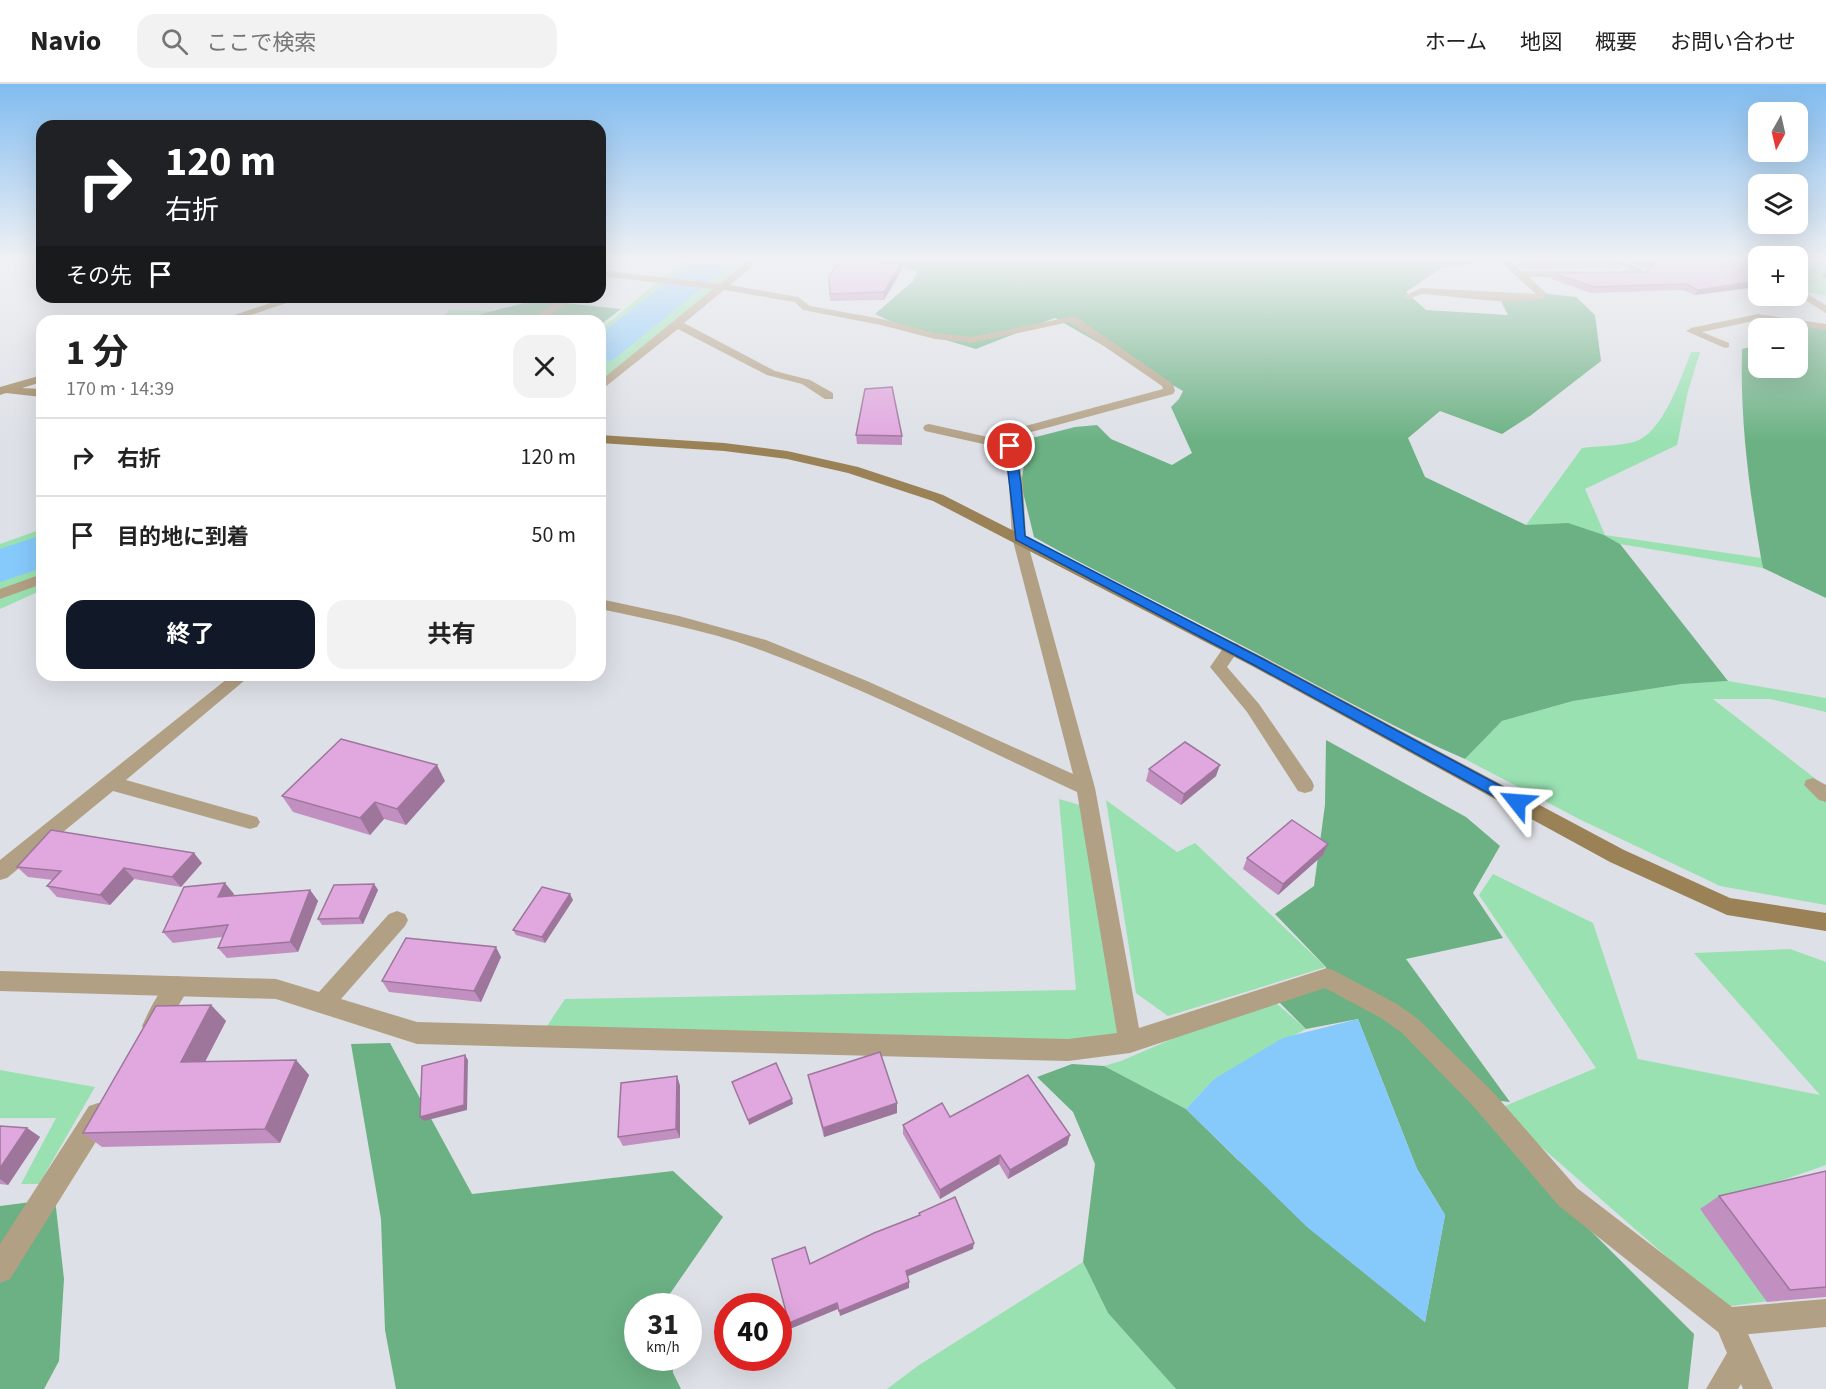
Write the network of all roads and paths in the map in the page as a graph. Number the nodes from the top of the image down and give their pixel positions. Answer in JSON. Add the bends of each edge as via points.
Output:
{"nodes":[{"id":1,"x":682,"y":320,"type":"edge"},
{"id":2,"x":871,"y":320,"type":"edge"},
{"id":3,"x":1062,"y":320,"type":"edge"},
{"id":4,"x":1074,"y":320,"type":"edge"},
{"id":5,"x":1744,"y":320,"type":"edge"},
{"id":6,"x":1788,"y":320,"type":"edge"},
{"id":7,"x":677,"y":324,"type":"junction"},
{"id":8,"x":1826,"y":327,"type":"edge"},
{"id":9,"x":1725,"y":345,"type":"dead end"},
{"id":10,"x":36,"y":380,"type":"edge"},
{"id":11,"x":606,"y":382,"type":"edge"},
{"id":12,"x":1,"y":390,"type":"edge"},
{"id":13,"x":36,"y":393,"type":"edge"},
{"id":14,"x":829,"y":396,"type":"dead end"},
{"id":15,"x":929,"y":428,"type":"dead end"},
{"id":16,"x":606,"y":439,"type":"edge"},
{"id":17,"x":1010,"y":446,"type":"junction"},
{"id":18,"x":1019,"y":537,"type":"junction"},
{"id":19,"x":36,"y":581,"type":"edge"},
{"id":20,"x":0,"y":594,"type":"edge"},
{"id":21,"x":606,"y":605,"type":"edge"},
{"id":22,"x":1232,"y":648,"type":"junction"},
{"id":23,"x":236,"y":681,"type":"edge"},
{"id":24,"x":110,"y":783,"type":"junction"},
{"id":25,"x":1305,"y":786,"type":"dead end"},
{"id":26,"x":1086,"y":788,"type":"junction"},
{"id":27,"x":250,"y":822,"type":"dead end"},
{"id":28,"x":0,"y":872,"type":"edge"},
{"id":29,"x":397,"y":920,"type":"dead end"},
{"id":30,"x":1826,"y":922,"type":"edge"},
{"id":31,"x":0,"y":981,"type":"edge"},
{"id":32,"x":178,"y":986,"type":"junction"},
{"id":33,"x":323,"y":1004,"type":"junction"},
{"id":34,"x":1130,"y":1042,"type":"junction"},
{"id":35,"x":141,"y":1046,"type":"edge"},
{"id":36,"x":111,"y":1095,"type":"edge"},
{"id":37,"x":0,"y":1269,"type":"edge"},
{"id":38,"x":1826,"y":1313,"type":"edge"},
{"id":39,"x":1728,"y":1322,"type":"junction"},
{"id":40,"x":1743,"y":1354,"type":"junction"},
{"id":41,"x":1721,"y":1389,"type":"edge"},
{"id":42,"x":1758,"y":1389,"type":"edge"}],
"edges":[{"from":1,"to":7,"type":"street"},
{"from":2,"to":3,"type":"street","via":[[935,336],[972,340]]},
{"from":4,"to":17,"type":"street","via":[[1167,384],[1169,391],[1014,433]]},
{"from":5,"to":9,"type":"street","via":[[1691,331]]},
{"from":6,"to":8,"type":"street"},
{"from":7,"to":11,"type":"street"},
{"from":7,"to":14,"type":"street","via":[[771,373],[806,382]]},
{"from":10,"to":12,"type":"street"},
{"from":12,"to":13,"type":"street"},
{"from":15,"to":17,"type":"street"},
{"from":16,"to":18,"type":"street","via":[[764,451],[827,462],[884,477],[938,498]]},
{"from":17,"to":18,"type":"street"},
{"from":18,"to":22,"type":"street"},
{"from":18,"to":26,"type":"street"},
{"from":19,"to":20,"type":"street"},
{"from":21,"to":26,"type":"street","via":[[760,644],[861,685]]},
{"from":22,"to":25,"type":"street","via":[[1218,667],[1253,708]]},
{"from":22,"to":30,"type":"street","via":[[1617,856],[1727,906]]},
{"from":23,"to":24,"type":"street"},
{"from":24,"to":27,"type":"street"},
{"from":24,"to":28,"type":"street"},
{"from":26,"to":34,"type":"street"},
{"from":29,"to":33,"type":"street"},
{"from":31,"to":32,"type":"street"},
{"from":32,"to":33,"type":"street","via":[[276,989]]},
{"from":32,"to":35,"type":"street"},
{"from":33,"to":34,"type":"street","via":[[417,1033],[1068,1050]]},
{"from":34,"to":39,"type":"street","via":[[1327,978],[1410,1026],[1479,1094],[1568,1197]]},
{"from":36,"to":37,"type":"street"},
{"from":38,"to":39,"type":"street"},
{"from":39,"to":40,"type":"street"},
{"from":40,"to":41,"type":"street"},
{"from":40,"to":42,"type":"street"}]}
